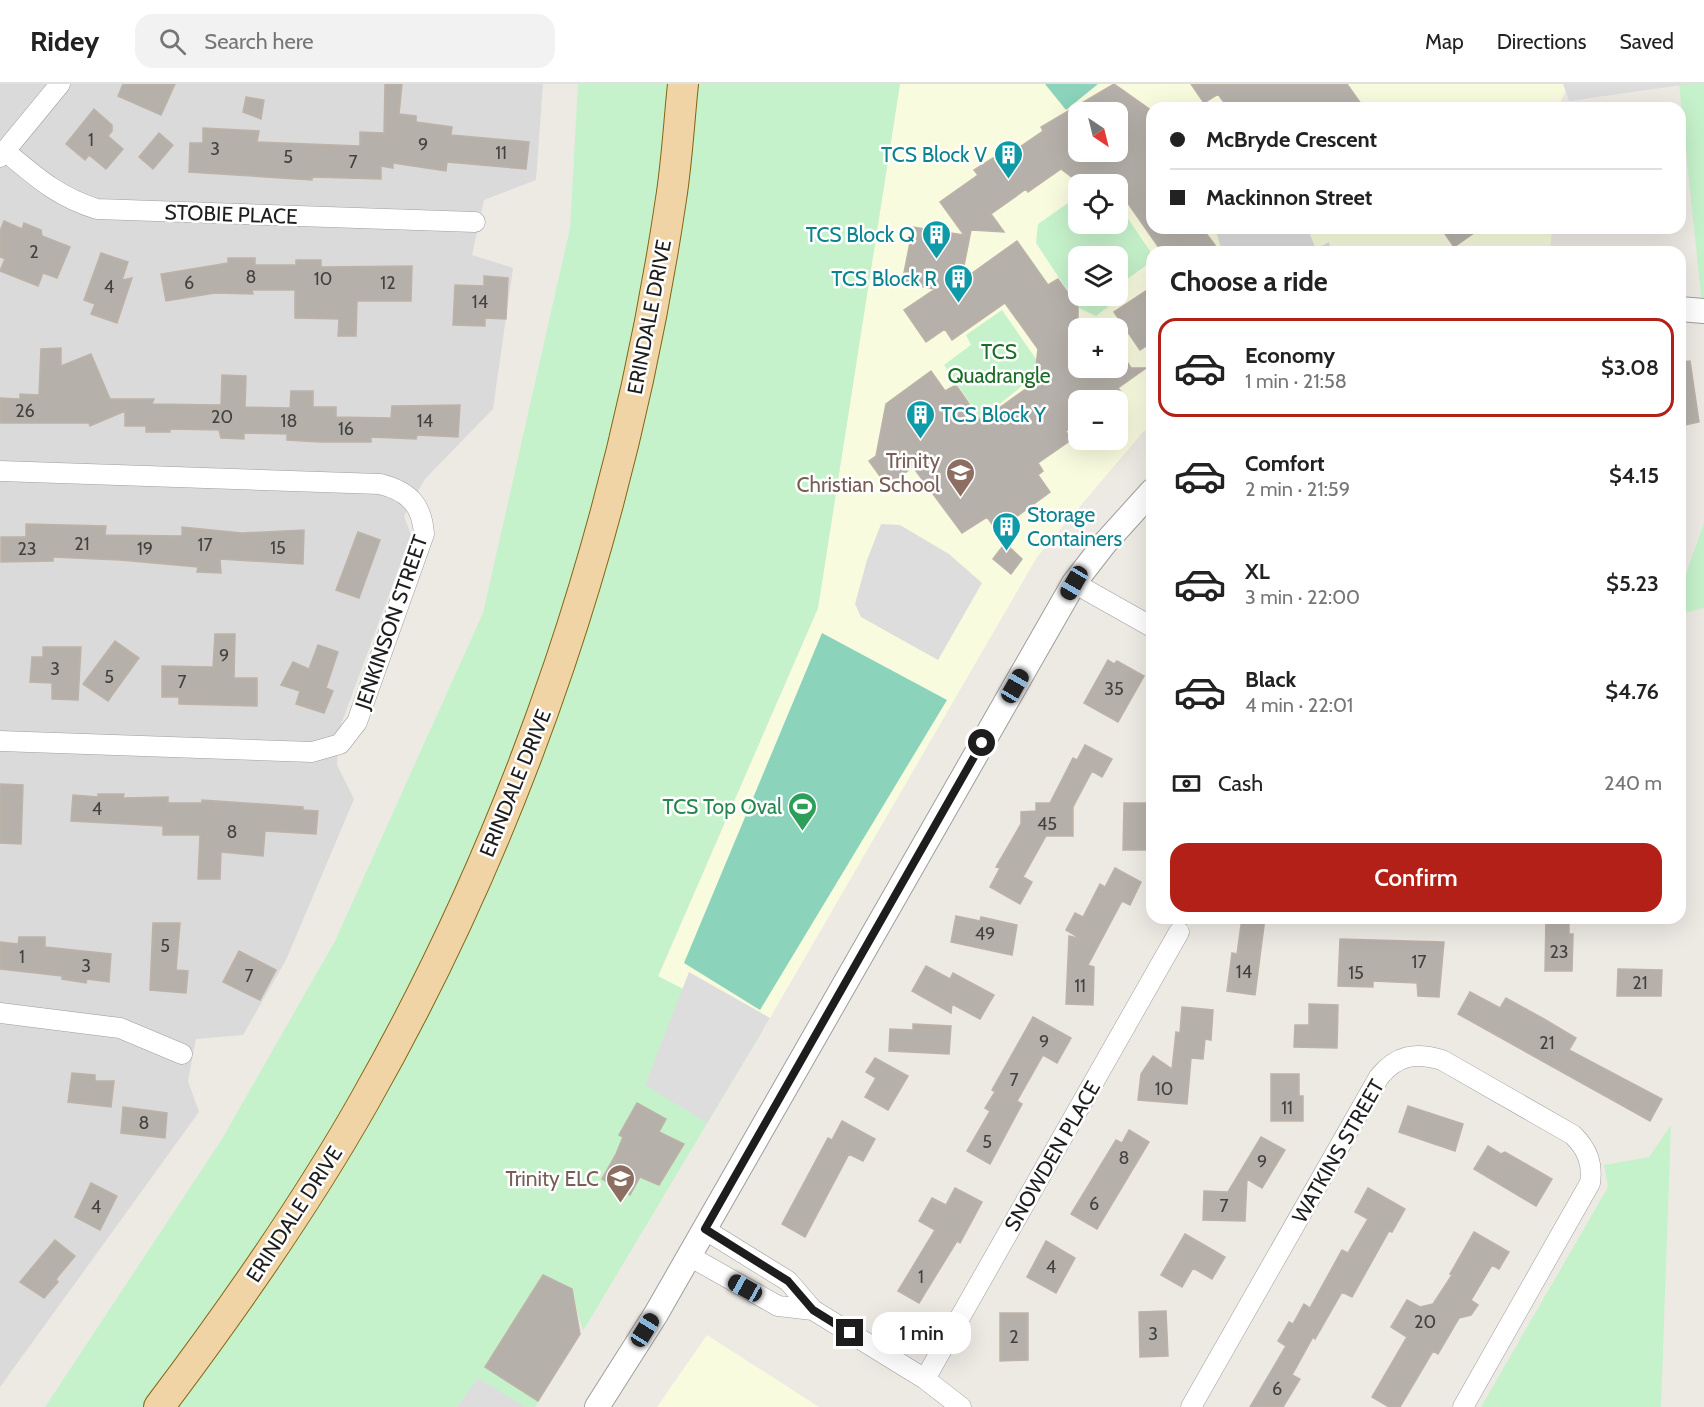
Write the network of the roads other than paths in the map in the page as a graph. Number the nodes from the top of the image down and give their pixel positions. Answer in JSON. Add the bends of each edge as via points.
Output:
{"nodes":[{"id":1,"x":60,"y":84,"type":"edge"},
{"id":2,"x":683,"y":84,"type":"edge"},
{"id":3,"x":2,"y":154,"type":"edge"},
{"id":4,"x":475,"y":222,"type":"dead end"},
{"id":5,"x":1686,"y":310,"type":"edge"},
{"id":6,"x":1704,"y":311,"type":"edge"},
{"id":7,"x":0,"y":471,"type":"edge"},
{"id":8,"x":1146,"y":498,"type":"edge"},
{"id":9,"x":1074,"y":583,"type":"junction"},
{"id":10,"x":1146,"y":624,"type":"edge"},
{"id":11,"x":0,"y":741,"type":"edge"},
{"id":12,"x":1179,"y":932,"type":"dead end"},
{"id":13,"x":0,"y":1013,"type":"edge"},
{"id":14,"x":182,"y":1054,"type":"dead end"},
{"id":15,"x":705,"y":1229,"type":"junction"},
{"id":16,"x":689,"y":1256,"type":"junction"},
{"id":17,"x":813,"y":1310,"type":"junction"},
{"id":18,"x":925,"y":1379,"type":"junction"},
{"id":19,"x":159,"y":1407,"type":"edge"},
{"id":20,"x":597,"y":1407,"type":"edge"},
{"id":21,"x":960,"y":1407,"type":"edge"},
{"id":22,"x":1191,"y":1407,"type":"edge"},
{"id":23,"x":1463,"y":1407,"type":"edge"}],
"edges":[{"from":1,"to":3,"type":"street"},
{"from":2,"to":19,"type":"main road","name":"ERINDALE DRIVE","via":[[671,197],[643,358],[609,503],[566,649],[528,755],[447,943],[365,1100],[260,1269]]},
{"from":3,"to":4,"type":"street","name":"STOBIE PLACE","via":[[71,201],[97,209]]},
{"from":5,"to":6,"type":"street"},
{"from":7,"to":11,"type":"street","name":"JENKINSON STREET","via":[[380,484],[398,489],[414,502],[424,534],[357,722],[340,744],[312,752]]},
{"from":8,"to":9,"type":"street"},
{"from":9,"to":10,"type":"street"},
{"from":9,"to":15,"type":"street"},
{"from":12,"to":18,"type":"street","name":"SNOWDEN PLACE"},
{"from":13,"to":14,"type":"street","via":[[120,1028]]},
{"from":15,"to":16,"type":"street"},
{"from":15,"to":17,"type":"street","via":[[788,1281]]},
{"from":16,"to":17,"type":"street","via":[[778,1306]]},
{"from":16,"to":20,"type":"street"},
{"from":17,"to":18,"type":"street"},
{"from":18,"to":21,"type":"street"},
{"from":22,"to":23,"type":"street","name":"WATKINS STREET","via":[[1379,1077],[1390,1064],[1405,1056],[1423,1054],[1442,1060],[1573,1135],[1586,1151],[1592,1170],[1590,1183]]}]}
